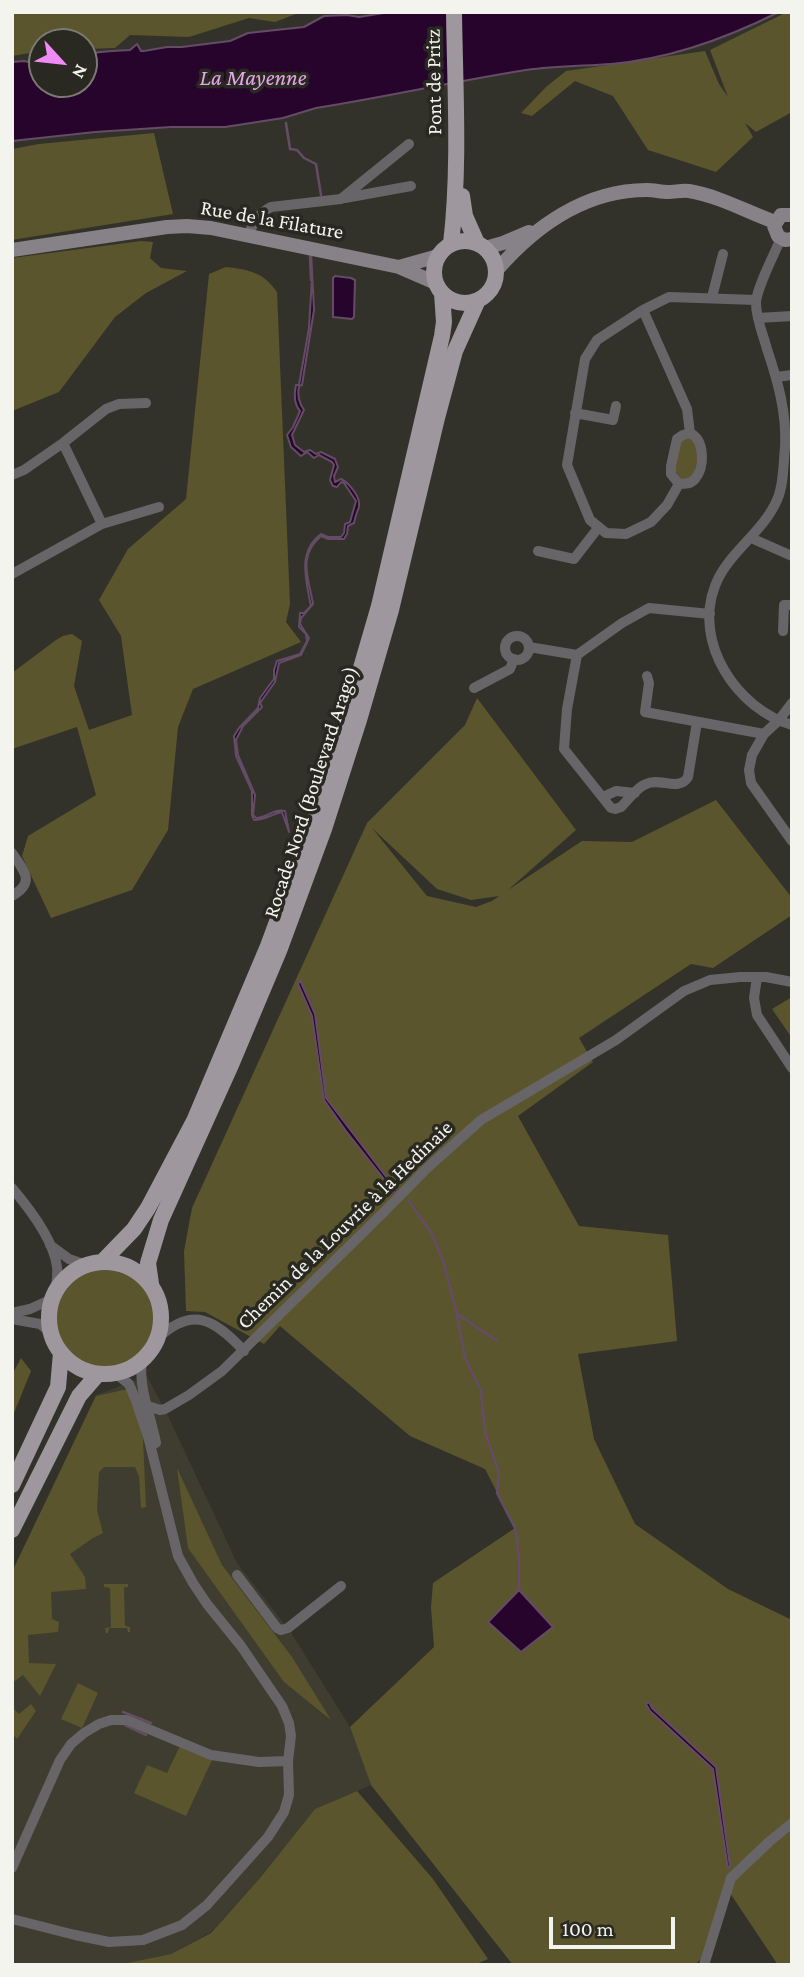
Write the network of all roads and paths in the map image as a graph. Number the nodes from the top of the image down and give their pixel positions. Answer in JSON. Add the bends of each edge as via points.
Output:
{"nodes":[{"id":1,"x":454,"y":12,"type":"edge"},
{"id":2,"x":409,"y":144,"type":"dead end"},
{"id":3,"x":456,"y":150,"type":"junction"},
{"id":4,"x":411,"y":186,"type":"dead end"},
{"id":5,"x":341,"y":199,"type":"junction"},
{"id":6,"x":792,"y":215,"type":"edge"},
{"id":7,"x":775,"y":222,"type":"junction"},
{"id":8,"x":543,"y":226,"type":"junction"},
{"id":9,"x":248,"y":236,"type":"junction"},
{"id":10,"x":786,"y":239,"type":"edge"},
{"id":11,"x":451,"y":244,"type":"junction"},
{"id":12,"x":481,"y":246,"type":"junction"},
{"id":13,"x":12,"y":250,"type":"edge"},
{"id":14,"x":723,"y":254,"type":"dead end"},
{"id":15,"x":438,"y":256,"type":"junction"},
{"id":16,"x":399,"y":267,"type":"junction"},
{"id":17,"x":496,"y":271,"type":"junction"},
{"id":18,"x":439,"y":288,"type":"junction"},
{"id":19,"x":712,"y":297,"type":"junction"},
{"id":20,"x":478,"y":300,"type":"junction"},
{"id":21,"x":756,"y":300,"type":"junction"},
{"id":22,"x":643,"y":310,"type":"junction"},
{"id":23,"x":792,"y":316,"type":"edge"},
{"id":24,"x":758,"y":318,"type":"junction"},
{"id":25,"x":792,"y":375,"type":"edge"},
{"id":26,"x":776,"y":377,"type":"junction"},
{"id":27,"x":146,"y":404,"type":"dead end"},
{"id":28,"x":616,"y":406,"type":"dead end"},
{"id":29,"x":575,"y":413,"type":"junction"},
{"id":30,"x":690,"y":433,"type":"junction"},
{"id":31,"x":63,"y":443,"type":"junction"},
{"id":32,"x":12,"y":475,"type":"edge"},
{"id":33,"x":679,"y":484,"type":"junction"},
{"id":34,"x":778,"y":499,"type":"junction"},
{"id":35,"x":792,"y":502,"type":"edge"},
{"id":36,"x":159,"y":507,"type":"dead end"},
{"id":37,"x":102,"y":524,"type":"junction"},
{"id":38,"x":598,"y":528,"type":"junction"},
{"id":39,"x":751,"y":538,"type":"junction"},
{"id":40,"x":538,"y":551,"type":"dead end"},
{"id":41,"x":792,"y":556,"type":"edge"},
{"id":42,"x":12,"y":573,"type":"edge"},
{"id":43,"x":792,"y":605,"type":"edge"},
{"id":44,"x":710,"y":614,"type":"junction"},
{"id":45,"x":783,"y":631,"type":"dead end"},
{"id":46,"x":529,"y":647,"type":"junction"},
{"id":47,"x":577,"y":655,"type":"junction"},
{"id":48,"x":514,"y":659,"type":"junction"},
{"id":49,"x":647,"y":676,"type":"dead end"},
{"id":50,"x":474,"y":688,"type":"dead end"},
{"id":51,"x":792,"y":703,"type":"edge"},
{"id":52,"x":645,"y":712,"type":"junction"},
{"id":53,"x":634,"y":718,"type":"dead end"},
{"id":54,"x":779,"y":720,"type":"junction"},
{"id":55,"x":697,"y":722,"type":"junction"},
{"id":56,"x":792,"y":724,"type":"edge"},
{"id":57,"x":764,"y":734,"type":"junction"},
{"id":58,"x":792,"y":841,"type":"edge"},
{"id":59,"x":12,"y":853,"type":"edge"},
{"id":60,"x":12,"y":896,"type":"edge"},
{"id":61,"x":757,"y":977,"type":"junction"},
{"id":62,"x":792,"y":982,"type":"edge"},
{"id":63,"x":792,"y":1068,"type":"edge"},
{"id":64,"x":12,"y":1188,"type":"edge"},
{"id":65,"x":50,"y":1245,"type":"junction"},
{"id":66,"x":103,"y":1261,"type":"junction"},
{"id":67,"x":86,"y":1265,"type":"junction"},
{"id":68,"x":150,"y":1284,"type":"junction"},
{"id":69,"x":54,"y":1295,"type":"junction"},
{"id":70,"x":12,"y":1316,"type":"edge"},
{"id":71,"x":51,"y":1333,"type":"junction"},
{"id":72,"x":158,"y":1338,"type":"junction"},
{"id":73,"x":244,"y":1351,"type":"junction"},
{"id":74,"x":61,"y":1353,"type":"junction"},
{"id":75,"x":142,"y":1360,"type":"junction"},
{"id":76,"x":106,"y":1374,"type":"junction"},
{"id":77,"x":148,"y":1406,"type":"junction"},
{"id":78,"x":12,"y":1485,"type":"edge"},
{"id":79,"x":166,"y":1504,"type":"junction"},
{"id":80,"x":12,"y":1530,"type":"edge"},
{"id":81,"x":237,"y":1575,"type":"dead end"},
{"id":82,"x":341,"y":1586,"type":"dead end"},
{"id":83,"x":288,"y":1761,"type":"junction"},
{"id":84,"x":792,"y":1823,"type":"edge"},
{"id":85,"x":12,"y":1868,"type":"edge"},
{"id":86,"x":12,"y":1919,"type":"edge"},
{"id":87,"x":704,"y":1965,"type":"edge"}],
"edges":[{"from":1,"to":3,"type":"main road","name":"Pont de Pritz"},
{"from":2,"to":5,"type":"street"},
{"from":3,"to":11,"type":"main road","name":"Pont de Pritz"},
{"from":3,"to":12,"type":"main road","name":"Pont de Pritz","via":[[465,216]]},
{"from":4,"to":5,"type":"street"},
{"from":5,"to":9,"type":"street","via":[[271,207],[254,222]]},
{"from":6,"to":7,"type":"street","via":[[781,215]]},
{"from":7,"to":8,"type":"street","via":[[690,191],[645,190],[602,197]]},
{"from":7,"to":10,"type":"street","via":[[775,233]]},
{"from":8,"to":12,"type":"street","via":[[503,243]]},
{"from":8,"to":17,"type":"street"},
{"from":9,"to":13,"type":"street","name":"Rue de la Filature","via":[[167,227]]},
{"from":9,"to":16,"type":"street","name":"Rue de la Filature"},
{"from":10,"to":21,"type":"street"},
{"from":11,"to":12,"type":"main road","via":[[468,241]]},
{"from":11,"to":15,"type":"main road"},
{"from":12,"to":17,"type":"main road"},
{"from":14,"to":19,"type":"street"},
{"from":15,"to":16,"type":"street","name":"Rue de la Filature"},
{"from":15,"to":18,"type":"main road","via":[[434,274]]},
{"from":16,"to":18,"type":"street","name":"Rue de la Filature"},
{"from":17,"to":20,"type":"main road","via":[[491,288]]},
{"from":18,"to":20,"type":"main road","via":[[459,302]]},
{"from":18,"to":66,"type":"main road","name":"Rocade Nord (Boulevard Arago)","via":[[443,336],[401,518],[362,668],[312,827],[194,1121],[141,1219]]},
{"from":19,"to":21,"type":"street"},
{"from":19,"to":22,"type":"street","via":[[669,297]]},
{"from":20,"to":68,"type":"main road","name":"Rocade Nord (Boulevard Arago)","via":[[455,351],[391,610],[324,829],[237,1053],[161,1220],[148,1263]]},
{"from":21,"to":24,"type":"street"},
{"from":22,"to":29,"type":"street","via":[[597,340],[585,359]]},
{"from":22,"to":30,"type":"street","via":[[687,408]]},
{"from":23,"to":24,"type":"street"},
{"from":24,"to":26,"type":"street"},
{"from":25,"to":26,"type":"street"},
{"from":26,"to":34,"type":"street","via":[[786,431]]},
{"from":27,"to":31,"type":"street","via":[[106,409]]},
{"from":28,"to":29,"type":"street","via":[[613,420]]},
{"from":29,"to":38,"type":"street","via":[[567,465],[585,511]]},
{"from":30,"to":33,"type":"street","via":[[677,439],[671,466]]},
{"from":30,"to":33,"type":"street","via":[[702,447],[698,474],[694,481]]},
{"from":31,"to":32,"type":"street"},
{"from":31,"to":37,"type":"street"},
{"from":33,"to":38,"type":"street","via":[[651,522],[626,534]]},
{"from":34,"to":35,"type":"street"},
{"from":34,"to":39,"type":"street"},
{"from":36,"to":37,"type":"street"},
{"from":37,"to":42,"type":"street"},
{"from":38,"to":40,"type":"street","via":[[574,559]]},
{"from":39,"to":41,"type":"street"},
{"from":39,"to":44,"type":"street","via":[[715,587]]},
{"from":43,"to":45,"type":"street","via":[[784,606]]},
{"from":44,"to":47,"type":"street","via":[[649,608]]},
{"from":44,"to":54,"type":"street","via":[[714,649],[727,674],[752,704]]},
{"from":46,"to":47,"type":"street"},
{"from":46,"to":48,"type":"street","via":[[524,657]]},
{"from":46,"to":48,"type":"street","via":[[519,636],[508,639],[506,651]]},
{"from":47,"to":55,"type":"street","via":[[564,749],[611,808],[621,807],[647,783],[685,782]]},
{"from":48,"to":50,"type":"street","via":[[510,668]]},
{"from":49,"to":52,"type":"street"},
{"from":51,"to":54,"type":"street"},
{"from":52,"to":53,"type":"street"},
{"from":52,"to":55,"type":"street"},
{"from":54,"to":56,"type":"street"},
{"from":54,"to":57,"type":"street"},
{"from":55,"to":57,"type":"street"},
{"from":57,"to":58,"type":"street","via":[[752,755],[751,783]]},
{"from":59,"to":60,"type":"street","via":[[27,878],[21,891]]},
{"from":61,"to":62,"type":"street","name":"Chemin de la Louvrie à la Hedinaie"},
{"from":61,"to":63,"type":"street","via":[[757,1015]]},
{"from":61,"to":73,"type":"street","name":"Chemin de la Louvrie à la Hedinaie","via":[[710,980],[684,992],[616,1040],[481,1120]]},
{"from":64,"to":65,"type":"street"},
{"from":65,"to":67,"type":"street"},
{"from":65,"to":69,"type":"street","via":[[57,1267]]},
{"from":66,"to":67,"type":"main road"},
{"from":66,"to":68,"type":"main road","via":[[138,1271]]},
{"from":67,"to":69,"type":"main road","via":[[68,1275]]},
{"from":68,"to":72,"type":"main road","via":[[161,1310]]},
{"from":69,"to":70,"type":"street"},
{"from":69,"to":71,"type":"main road","via":[[49,1310]]},
{"from":70,"to":71,"type":"street","via":[[40,1324]]},
{"from":71,"to":74,"type":"main road"},
{"from":72,"to":73,"type":"street","via":[[181,1321],[200,1320],[232,1337]]},
{"from":72,"to":75,"type":"main road"},
{"from":73,"to":77,"type":"street","name":"Chemin de la Louvrie à la Hedinaie","via":[[190,1395],[165,1409]]},
{"from":74,"to":76,"type":"main road","via":[[84,1370]]},
{"from":74,"to":78,"type":"main road","via":[[58,1387]]},
{"from":75,"to":76,"type":"main road","via":[[129,1369]]},
{"from":75,"to":77,"type":"street","via":[[141,1384]]},
{"from":76,"to":79,"type":"street","via":[[129,1384]]},
{"from":76,"to":80,"type":"main road","via":[[79,1396],[68,1414]]},
{"from":77,"to":79,"type":"street"},
{"from":79,"to":83,"type":"street","via":[[178,1556],[193,1583],[282,1706],[291,1736]]},
{"from":81,"to":82,"type":"street","via":[[281,1630]]},
{"from":83,"to":85,"type":"street","via":[[215,1756],[127,1720],[111,1720],[84,1733],[60,1760]]},
{"from":83,"to":86,"type":"street","via":[[289,1795],[268,1837],[207,1905],[182,1925],[143,1940],[109,1942]]},
{"from":84,"to":87,"type":"street","via":[[732,1878]]}]}
